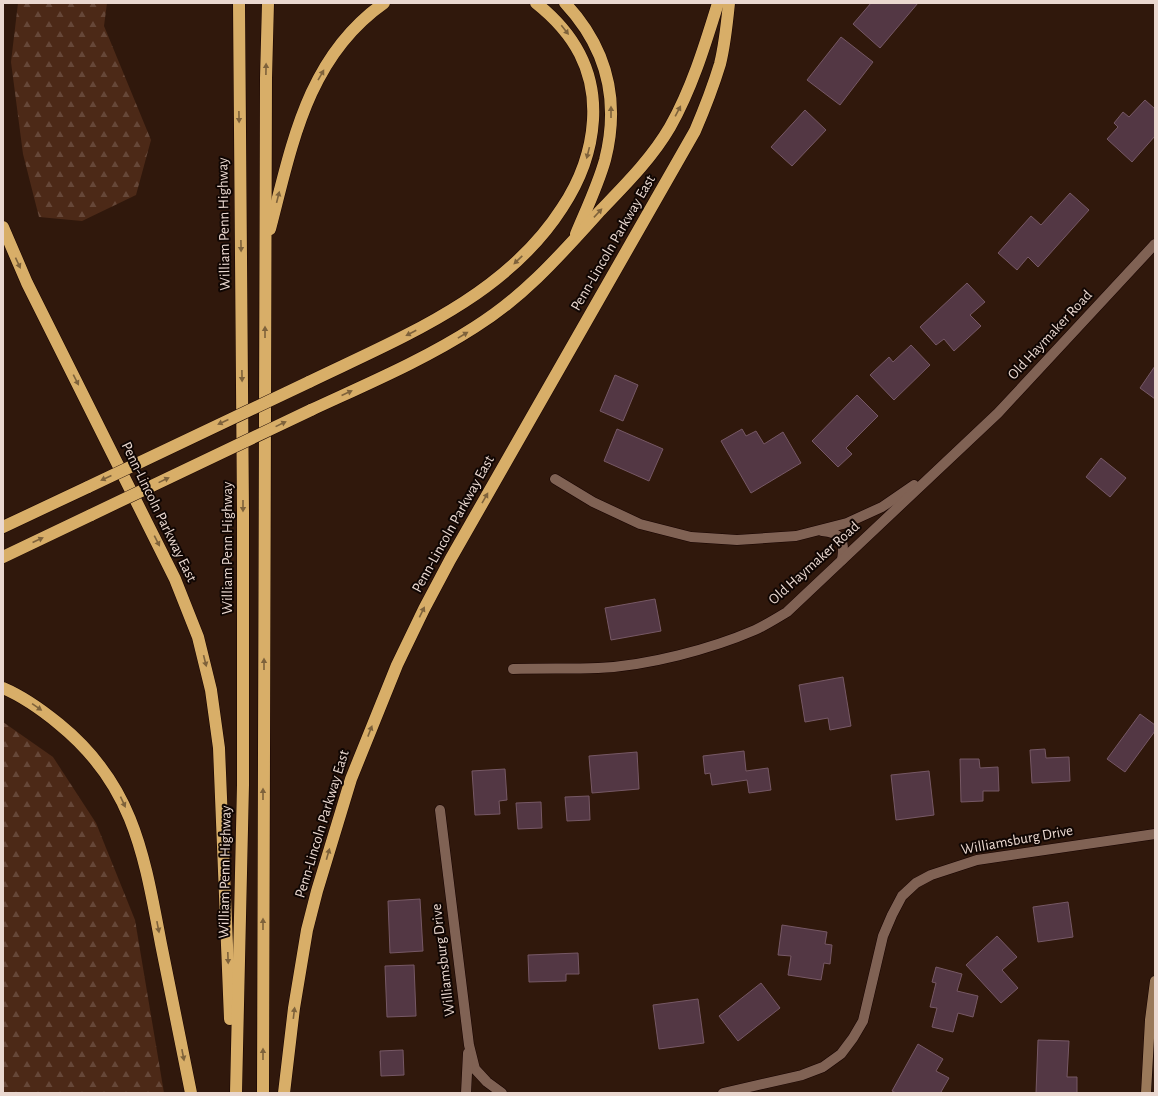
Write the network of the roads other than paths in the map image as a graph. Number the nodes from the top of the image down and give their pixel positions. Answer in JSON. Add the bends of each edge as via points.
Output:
{"nodes":[{"id":1,"x":239,"y":3,"type":"edge"},
{"id":2,"x":268,"y":3,"type":"edge"},
{"id":3,"x":384,"y":3,"type":"edge"},
{"id":4,"x":536,"y":3,"type":"edge"},
{"id":5,"x":565,"y":3,"type":"edge"},
{"id":6,"x":718,"y":3,"type":"edge"},
{"id":7,"x":729,"y":3,"type":"edge"},
{"id":8,"x":3,"y":227,"type":"edge"},
{"id":9,"x":572,"y":242,"type":"junction"},
{"id":10,"x":1155,"y":244,"type":"edge"},
{"id":11,"x":265,"y":248,"type":"junction"},
{"id":12,"x":948,"y":460,"type":"junction"},
{"id":13,"x":555,"y":479,"type":"dead end"},
{"id":14,"x":3,"y":527,"type":"edge"},
{"id":15,"x":818,"y":530,"type":"junction"},
{"id":16,"x":3,"y":557,"type":"edge"},
{"id":17,"x":842,"y":560,"type":"junction"},
{"id":18,"x":513,"y":669,"type":"dead end"},
{"id":19,"x":3,"y":688,"type":"edge"},
{"id":20,"x":440,"y":810,"type":"dead end"},
{"id":21,"x":1155,"y":834,"type":"edge"},
{"id":22,"x":1155,"y":981,"type":"edge"},
{"id":23,"x":468,"y":1045,"type":"junction"},
{"id":24,"x":191,"y":1093,"type":"edge"},
{"id":25,"x":235,"y":1093,"type":"edge"},
{"id":26,"x":262,"y":1093,"type":"edge"},
{"id":27,"x":284,"y":1093,"type":"edge"},
{"id":28,"x":466,"y":1093,"type":"edge"},
{"id":29,"x":502,"y":1093,"type":"edge"},
{"id":30,"x":723,"y":1093,"type":"edge"},
{"id":31,"x":1146,"y":1093,"type":"edge"}],
"edges":[{"from":1,"to":25,"type":"highway","name":"William Penn Highway","one_way":true,"via":[[243,762]]},
{"from":11,"to":2,"type":"highway","one_way":true},
{"from":11,"to":3,"type":"highway","one_way":true,"via":[[294,136],[310,93],[343,41],[359,23]]},
{"from":4,"to":14,"type":"highway","one_way":true,"bridge":true,"via":[[558,22],[575,44],[587,70],[593,98],[593,127],[588,156],[568,199],[545,231],[510,268],[462,304],[416,330]]},
{"from":9,"to":5,"type":"highway","one_way":true,"via":[[605,161],[612,112],[608,79],[597,49],[582,22]]},
{"from":9,"to":6,"type":"highway","one_way":true,"via":[[640,168],[670,127],[690,85]]},
{"from":27,"to":7,"type":"highway","name":"Penn-Lincoln Parkway East","one_way":true,"via":[[300,970],[317,891],[351,779],[397,665],[450,560],[695,131],[720,64]]},
{"from":8,"to":25,"type":"highway","name":"Penn-Lincoln Parkway East","one_way":true,"via":[[28,283],[176,579],[206,664],[216,718],[219,756]]},
{"from":16,"to":9,"type":"highway","one_way":true,"bridge":true,"via":[[447,344],[502,308],[527,288]]},
{"from":10,"to":12,"type":"street","name":"Old Haymaker Road","via":[[998,413]]},
{"from":26,"to":11,"type":"highway","one_way":true},
{"from":12,"to":15,"type":"street","name":"Old Haymaker Road","via":[[882,507],[847,523]]},
{"from":12,"to":17,"type":"street","name":"Old Haymaker Road"},
{"from":13,"to":15,"type":"street","name":"Old Haymaker Road","via":[[593,502],[640,524],[691,536],[737,540],[796,536]]},
{"from":15,"to":17,"type":"street","via":[[834,532],[842,539]]},
{"from":17,"to":18,"type":"street","name":"Old Haymaker Road","via":[[787,612],[757,629],[726,642],[632,664],[599,668]]},
{"from":19,"to":24,"type":"highway","one_way":true,"via":[[28,701],[64,728],[96,761],[121,797],[144,860]]},
{"from":20,"to":23,"type":"street","name":"Williamsburg Drive"},
{"from":21,"to":30,"type":"street","name":"Williamsburg Drive","via":[[977,860],[930,875],[916,883],[902,896],[892,915],[883,936],[863,1021],[841,1054],[802,1076]]},
{"from":22,"to":31,"type":"main road"},
{"from":23,"to":28,"type":"street"},
{"from":23,"to":29,"type":"street","name":"Williamsburg Drive","via":[[475,1069]]}]}
